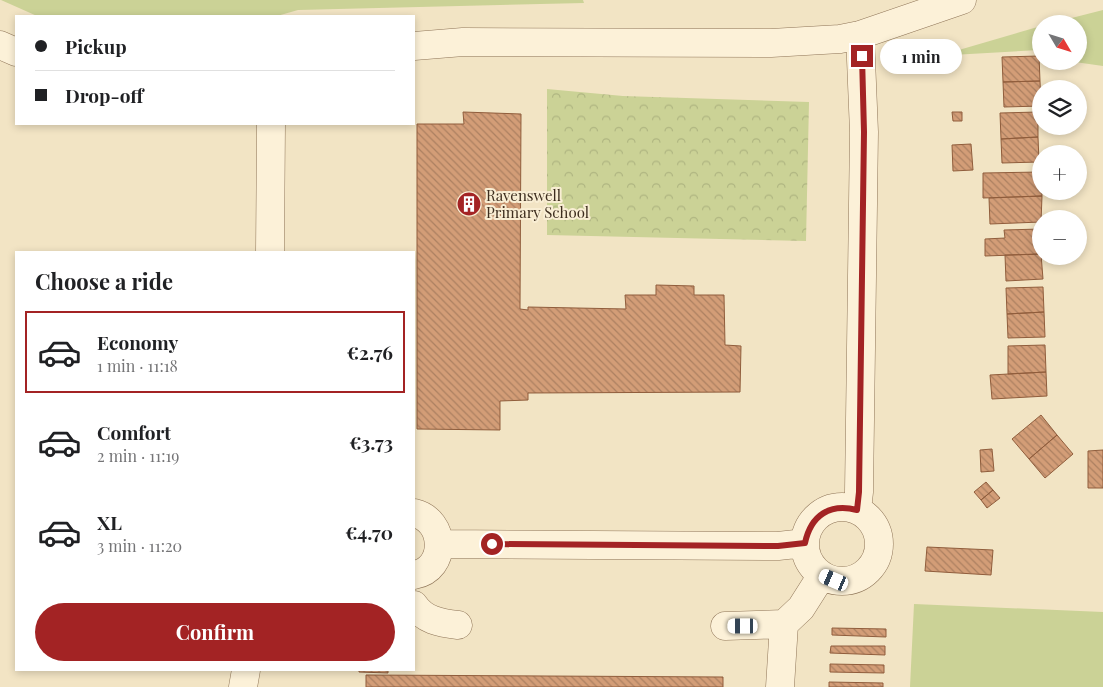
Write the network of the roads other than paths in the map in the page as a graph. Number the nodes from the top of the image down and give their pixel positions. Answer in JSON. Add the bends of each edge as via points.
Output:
{"nodes":[{"id":1,"x":962,"y":0,"type":"edge"},
{"id":2,"x":860,"y":35,"type":"junction"},
{"id":3,"x":0,"y":45,"type":"edge"},
{"id":4,"x":415,"y":46,"type":"edge"},
{"id":5,"x":15,"y":52,"type":"edge"},
{"id":6,"x":271,"y":125,"type":"edge"},
{"id":7,"x":270,"y":251,"type":"edge"},
{"id":8,"x":857,"y":510,"type":"junction"},
{"id":9,"x":415,"y":513,"type":"edge"},
{"id":10,"x":805,"y":543,"type":"junction"},
{"id":11,"x":440,"y":544,"type":"junction"},
{"id":12,"x":415,"y":575,"type":"edge"},
{"id":13,"x":822,"y":575,"type":"junction"},
{"id":14,"x":415,"y":606,"type":"edge"},
{"id":15,"x":784,"y":624,"type":"junction"},
{"id":16,"x":458,"y":625,"type":"dead end"},
{"id":17,"x":725,"y":626,"type":"dead end"},
{"id":18,"x":246,"y":671,"type":"edge"},
{"id":19,"x":243,"y":687,"type":"edge"},
{"id":20,"x":780,"y":687,"type":"edge"}],
"edges":[{"from":1,"to":2,"type":"street"},
{"from":2,"to":4,"type":"street","via":[[771,43],[463,42]]},
{"from":2,"to":8,"type":"street","via":[[864,132]]},
{"from":3,"to":5,"type":"street"},
{"from":6,"to":7,"type":"street"},
{"from":8,"to":10,"type":"street","via":[[833,508],[822,513],[813,521]]},
{"from":8,"to":13,"type":"street","via":[[867,516],[879,537],[875,561],[868,571],[846,581]]},
{"from":9,"to":11,"type":"street","via":[[433,524]]},
{"from":10,"to":11,"type":"street","via":[[778,546]]},
{"from":10,"to":13,"type":"street","via":[[810,561]]},
{"from":11,"to":12,"type":"street","via":[[434,562],[427,570]]},
{"from":13,"to":15,"type":"street","via":[[801,608]]},
{"from":14,"to":16,"type":"street","via":[[430,619]]},
{"from":15,"to":17,"type":"street"},
{"from":15,"to":20,"type":"street"},
{"from":18,"to":19,"type":"street"}]}
